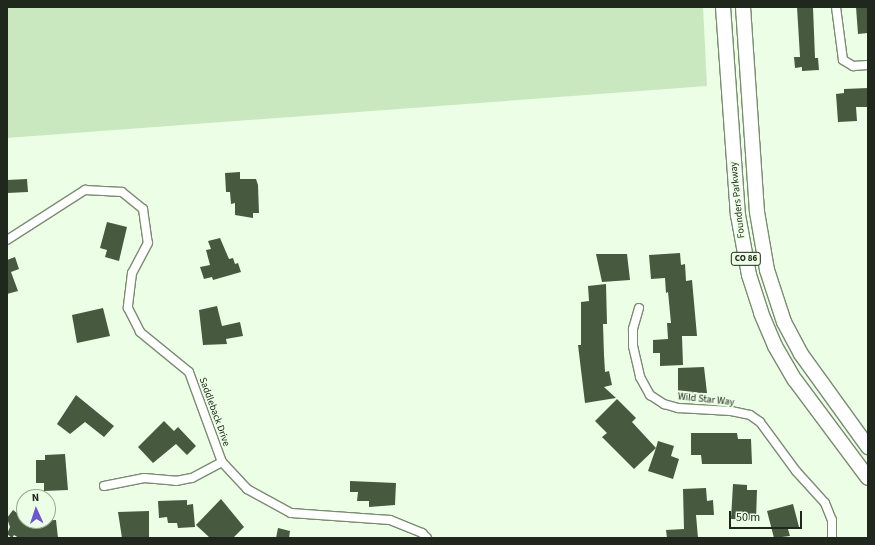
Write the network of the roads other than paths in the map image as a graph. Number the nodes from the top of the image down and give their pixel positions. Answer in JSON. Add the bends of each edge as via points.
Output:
{"nodes":[{"id":1,"x":723,"y":7,"type":"edge"},
{"id":2,"x":743,"y":7,"type":"edge"},
{"id":3,"x":836,"y":7,"type":"edge"},
{"id":4,"x":868,"y":65,"type":"edge"},
{"id":5,"x":7,"y":240,"type":"edge"},
{"id":6,"x":639,"y":308,"type":"dead end"},
{"id":7,"x":868,"y":447,"type":"edge"},
{"id":8,"x":222,"y":462,"type":"junction"},
{"id":9,"x":868,"y":478,"type":"edge"},
{"id":10,"x":104,"y":486,"type":"dead end"},
{"id":11,"x":428,"y":538,"type":"edge"},
{"id":12,"x":832,"y":538,"type":"edge"}],
"edges":[{"from":1,"to":9,"type":"highway","name":"Founders Parkway","number":"CO 86","via":[[738,214],[749,275],[775,346],[795,380]]},
{"from":2,"to":7,"type":"highway","name":"Founders Parkway","number":"CO 86","via":[[757,212],[767,270],[784,322],[801,354]]},
{"from":3,"to":4,"type":"street","via":[[843,60],[853,66]]},
{"from":5,"to":8,"type":"street","name":"Saddleback Drive","via":[[85,190],[122,192],[143,209],[148,243],[132,273],[128,308],[140,332],[189,372]]},
{"from":6,"to":12,"type":"street","name":"Wild Star Way","via":[[633,329],[634,346],[640,377],[650,395],[664,404],[678,408],[732,411],[760,422],[796,471],[825,503],[832,520]]},
{"from":8,"to":10,"type":"street","via":[[192,478],[176,481],[144,478],[113,482]]},
{"from":8,"to":11,"type":"street","name":"Saddleback Drive","via":[[247,489],[291,513],[390,520]]}]}
